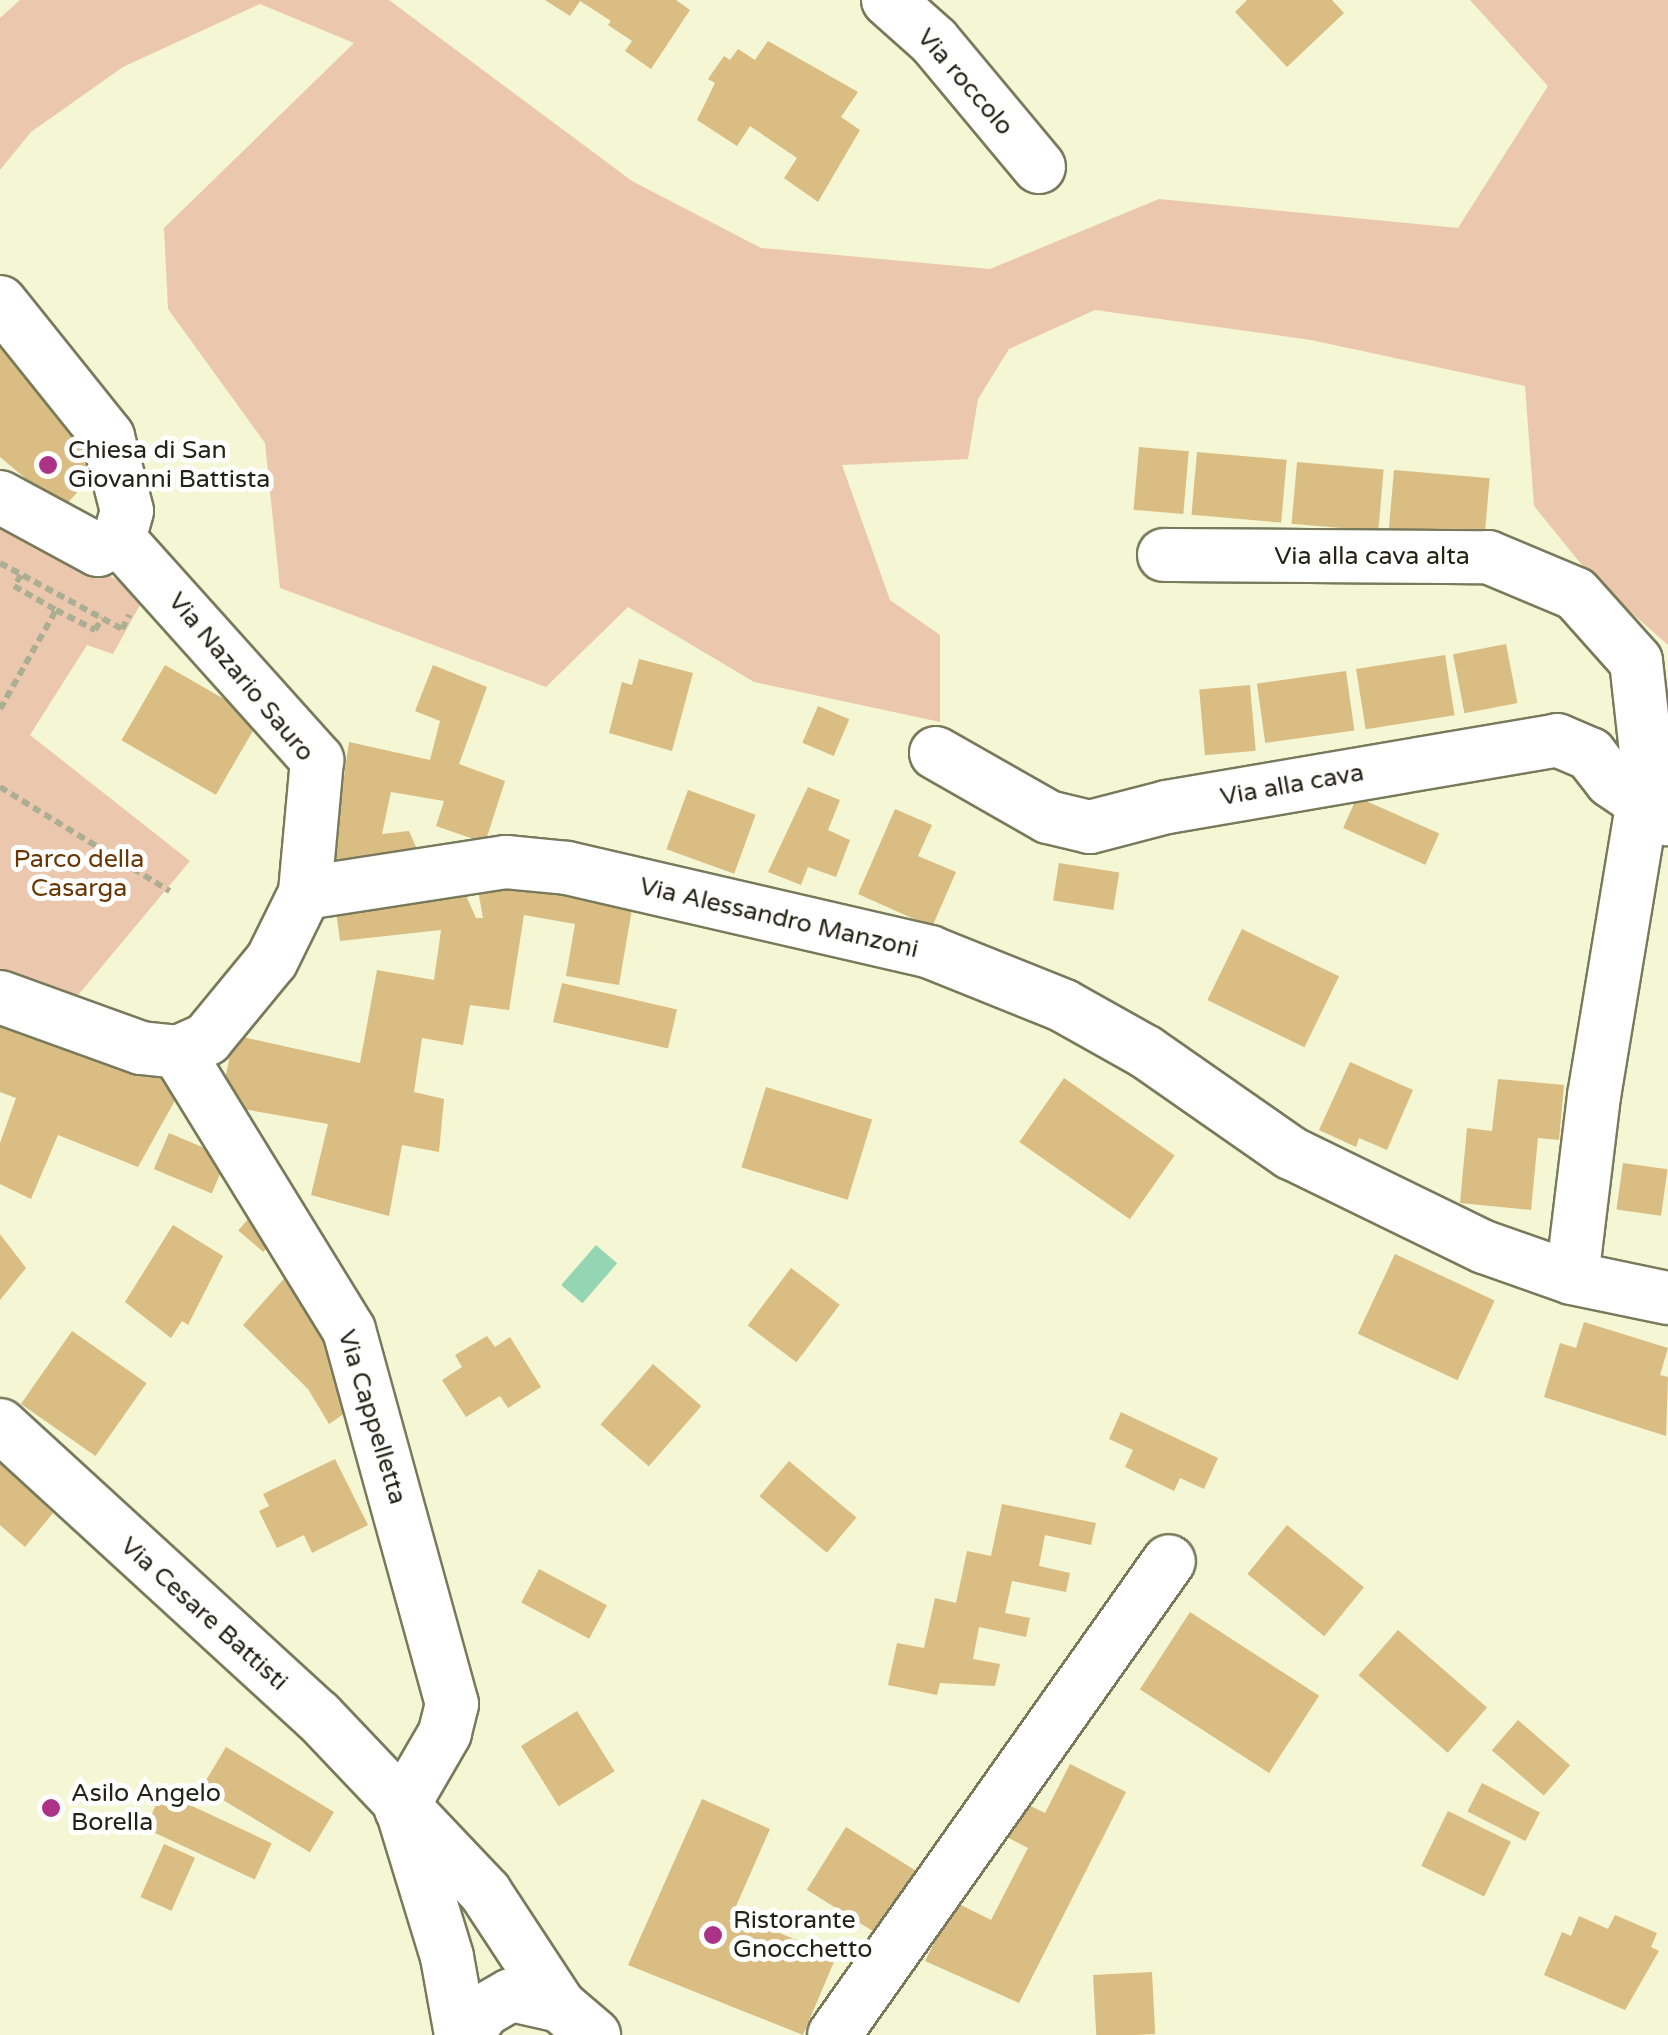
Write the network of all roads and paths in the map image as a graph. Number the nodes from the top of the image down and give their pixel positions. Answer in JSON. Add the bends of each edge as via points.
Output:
{"nodes":[{"id":1,"x":888,"y":0,"type":"edge"},
{"id":2,"x":1039,"y":167,"type":"dead end"},
{"id":3,"x":0,"y":302,"type":"edge"},
{"id":4,"x":0,"y":496,"type":"edge"},
{"id":5,"x":119,"y":539,"type":"junction"},
{"id":6,"x":1164,"y":555,"type":"dead end"},
{"id":7,"x":0,"y":563,"type":"edge"},
{"id":8,"x":21,"y":574,"type":"junction"},
{"id":9,"x":56,"y":610,"type":"junction"},
{"id":10,"x":102,"y":618,"type":"junction"},
{"id":11,"x":112,"y":623,"type":"dead end"},
{"id":12,"x":0,"y":710,"type":"edge"},
{"id":13,"x":936,"y":753,"type":"dead end"},
{"id":14,"x":0,"y":788,"type":"edge"},
{"id":15,"x":1655,"y":812,"type":"edge"},
{"id":16,"x":170,"y":892,"type":"dead end"},
{"id":17,"x":305,"y":893,"type":"junction"},
{"id":18,"x":0,"y":997,"type":"edge"},
{"id":19,"x":178,"y":1052,"type":"junction"},
{"id":20,"x":1572,"y":1278,"type":"junction"},
{"id":21,"x":1666,"y":1296,"type":"edge"},
{"id":22,"x":0,"y":1424,"type":"edge"},
{"id":23,"x":1168,"y":1562,"type":"dead end"},
{"id":24,"x":402,"y":1810,"type":"junction"},
{"id":25,"x":573,"y":2025,"type":"edge"},
{"id":26,"x":464,"y":2035,"type":"edge"},
{"id":27,"x":834,"y":2035,"type":"edge"}],
"edges":[{"from":1,"to":2,"type":"street","name":"Via roccolo","via":[[934,41]]},
{"from":3,"to":5,"type":"street","via":[[108,437],[127,511]]},
{"from":4,"to":5,"type":"street","via":[[98,550]]},
{"from":5,"to":17,"type":"street","name":"Via Nazario Sauro","via":[[317,760]]},
{"from":6,"to":15,"type":"street","name":"Via alla cava alta","via":[[1488,557],[1576,594],[1636,661]]},
{"from":7,"to":8,"type":"path"},
{"from":8,"to":9,"type":"path","via":[[14,586]]},
{"from":8,"to":10,"type":"path"},
{"from":9,"to":10,"type":"path","via":[[95,630]]},
{"from":9,"to":12,"type":"path"},
{"from":10,"to":11,"type":"path"},
{"from":13,"to":15,"type":"street","name":"Via alla cava","via":[[1072,826],[1543,739],[1590,754]]},
{"from":14,"to":16,"type":"path"},
{"from":15,"to":20,"type":"street","via":[[1594,1096]]},
{"from":17,"to":19,"type":"street","via":[[272,960],[207,1039]]},
{"from":17,"to":20,"type":"street","name":"Via Alessandro Manzoni","via":[[506,862],[567,868],[930,952],[1064,1006],[1146,1052],[1292,1153],[1484,1247]]},
{"from":18,"to":19,"type":"street","via":[[142,1048]]},
{"from":19,"to":24,"type":"street","name":"Via Cappelletta","via":[[348,1330],[452,1704],[445,1733]]},
{"from":20,"to":21,"type":"street","name":"Via Alessandro Manzoni"},
{"from":22,"to":24,"type":"street","name":"Via Cesare Battisti","via":[[318,1716]]},
{"from":23,"to":27,"type":"street"},
{"from":24,"to":25,"type":"street","name":"Via Cesare Battisti","via":[[485,1892]]},
{"from":24,"to":26,"type":"street","name":"Via Cesare Battisti","via":[[440,1929]]},
{"from":25,"to":26,"type":"street","via":[[501,1998]]}]}
